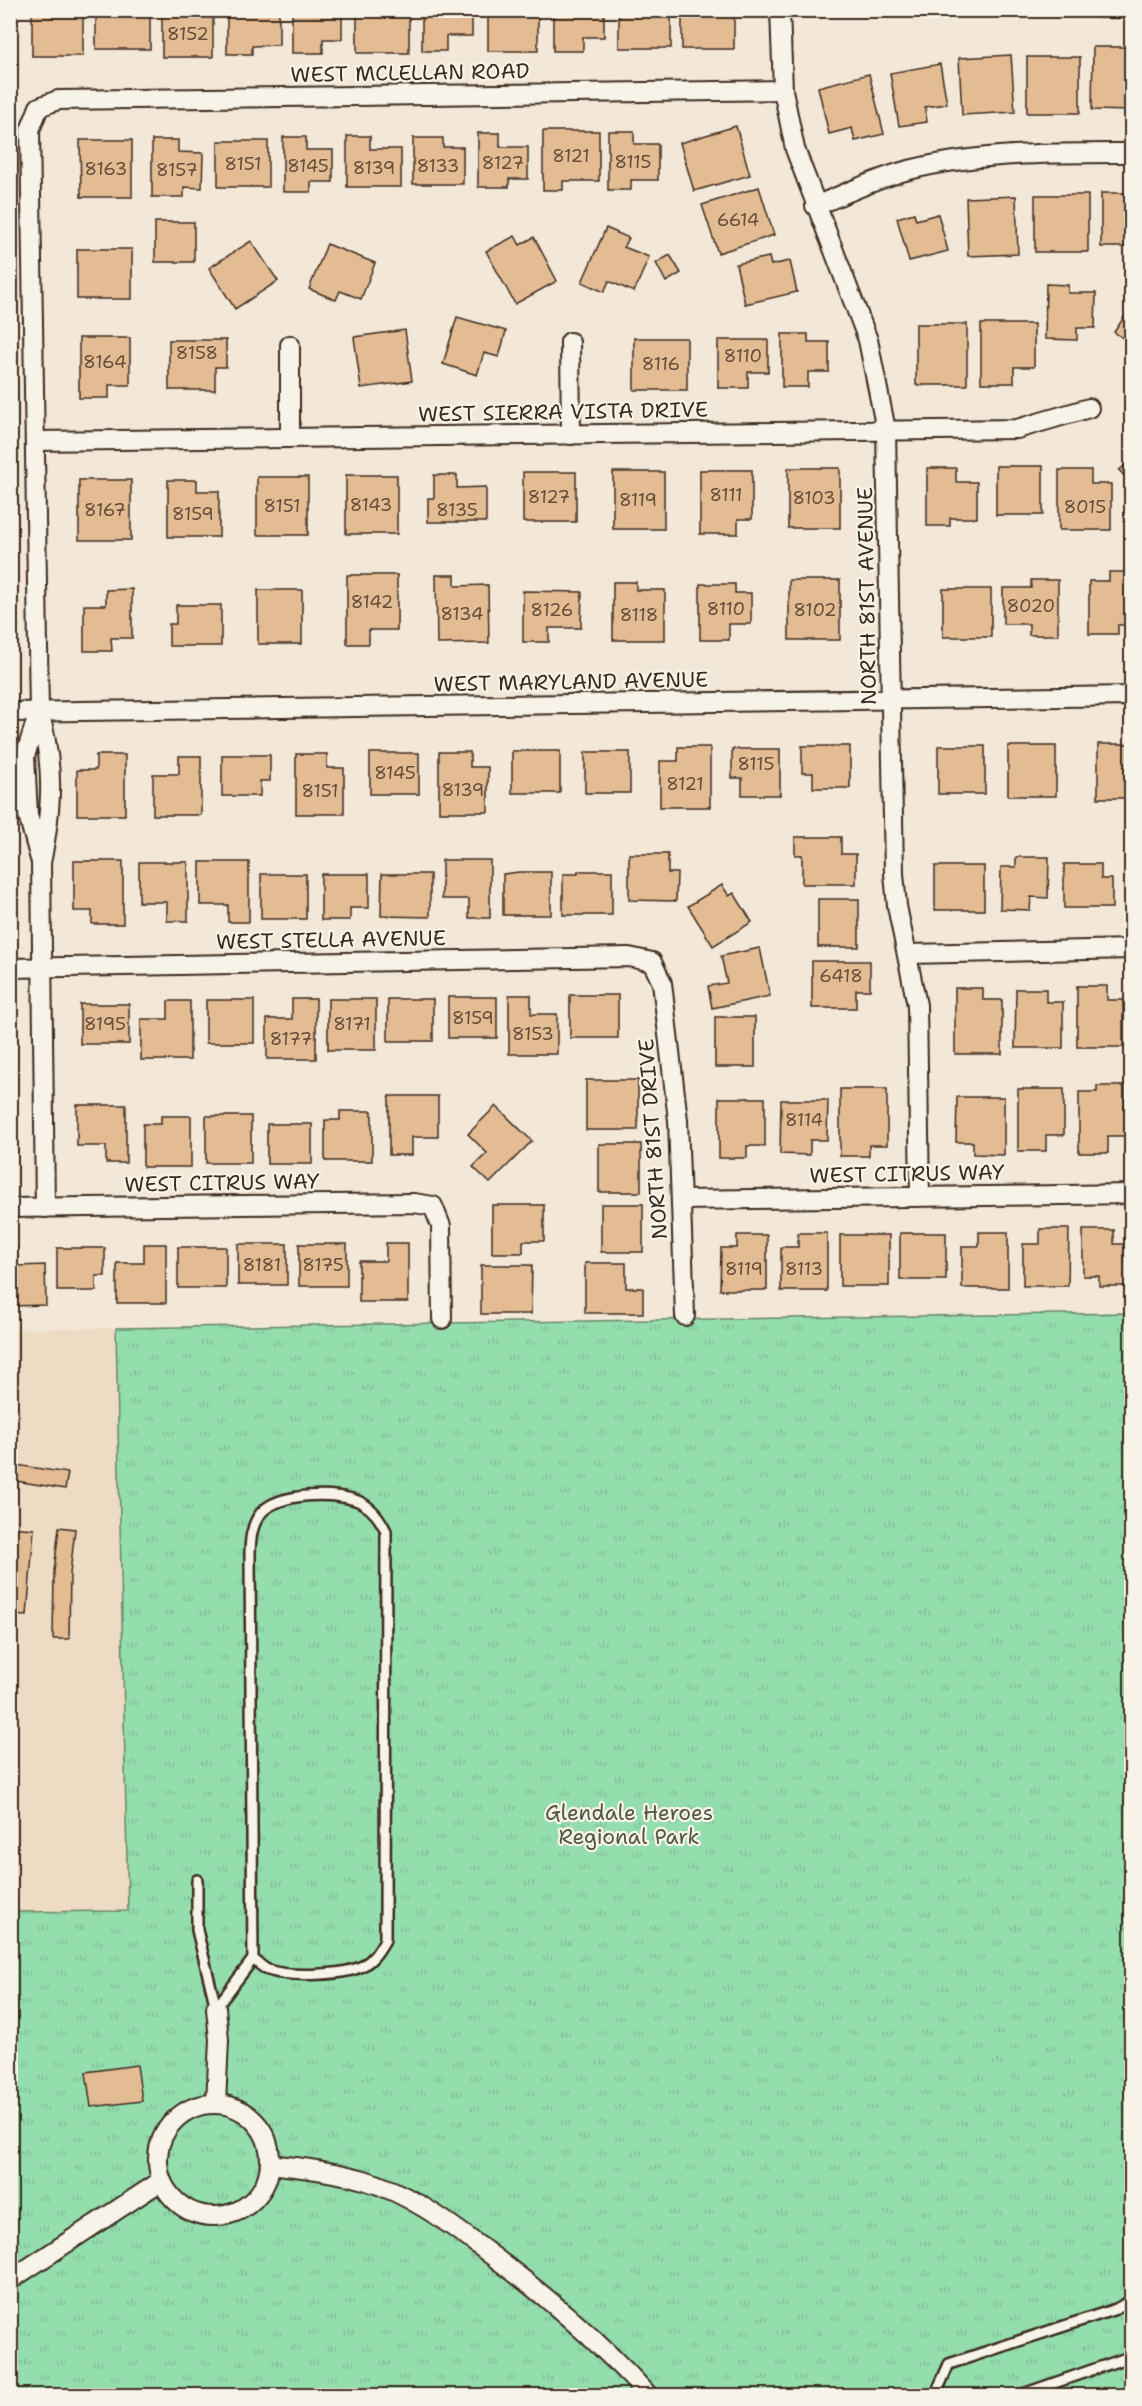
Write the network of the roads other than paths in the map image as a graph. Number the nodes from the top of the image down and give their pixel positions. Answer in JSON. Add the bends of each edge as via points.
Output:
{"nodes":[{"id":1,"x":780,"y":10,"type":"edge"},
{"id":2,"x":783,"y":90,"type":"junction"},
{"id":3,"x":1131,"y":153,"type":"edge"},
{"id":4,"x":815,"y":206,"type":"junction"},
{"id":5,"x":570,"y":342,"type":"dead end"},
{"id":6,"x":290,"y":345,"type":"dead end"},
{"id":7,"x":1089,"y":408,"type":"dead end"},
{"id":8,"x":886,"y":430,"type":"junction"},
{"id":9,"x":571,"y":435,"type":"junction"},
{"id":10,"x":290,"y":437,"type":"junction"},
{"id":11,"x":35,"y":441,"type":"junction"},
{"id":12,"x":1131,"y":696,"type":"edge"},
{"id":13,"x":891,"y":700,"type":"junction"},
{"id":14,"x":10,"y":712,"type":"edge"},
{"id":15,"x":39,"y":712,"type":"junction"},
{"id":16,"x":1131,"y":950,"type":"edge"},
{"id":17,"x":908,"y":954,"type":"junction"},
{"id":18,"x":652,"y":962,"type":"joint"},
{"id":19,"x":10,"y":968,"type":"edge"},
{"id":20,"x":44,"y":968,"type":"junction"},
{"id":21,"x":1131,"y":1194,"type":"edge"},
{"id":22,"x":920,"y":1196,"type":"junction"},
{"id":23,"x":683,"y":1200,"type":"junction"},
{"id":24,"x":10,"y":1208,"type":"edge"},
{"id":25,"x":45,"y":1208,"type":"junction"},
{"id":26,"x":685,"y":1316,"type":"dead end"},
{"id":27,"x":442,"y":1319,"type":"dead end"},
{"id":28,"x":197,"y":1880,"type":"dead end"},
{"id":29,"x":253,"y":1959,"type":"junction"},
{"id":30,"x":216,"y":2008,"type":"junction"},
{"id":31,"x":216,"y":2104,"type":"junction"},
{"id":32,"x":270,"y":2164,"type":"junction"},
{"id":33,"x":161,"y":2181,"type":"junction"},
{"id":34,"x":10,"y":2280,"type":"edge"},
{"id":35,"x":1131,"y":2300,"type":"edge"},
{"id":36,"x":1131,"y":2356,"type":"edge"},
{"id":37,"x":649,"y":2396,"type":"edge"},
{"id":38,"x":940,"y":2396,"type":"edge"},
{"id":39,"x":1017,"y":2396,"type":"edge"}],
"edges":[{"from":1,"to":2,"type":"street","name":"NORTH 81ST AVENUE"},
{"from":2,"to":4,"type":"street","name":"NORTH 81ST AVENUE","via":[[795,149]]},
{"from":2,"to":11,"type":"street","name":"WEST MCLELLAN ROAD","via":[[58,100],[39,107],[30,130]]},
{"from":3,"to":4,"type":"street","via":[[958,161],[907,171]]},
{"from":4,"to":8,"type":"street","name":"NORTH 81ST AVENUE","via":[[868,340]]},
{"from":5,"to":9,"type":"street"},
{"from":6,"to":10,"type":"street"},
{"from":7,"to":8,"type":"street","name":"WEST SIERRA VISTA DRIVE","via":[[1017,429]]},
{"from":8,"to":9,"type":"street","name":"WEST SIERRA VISTA DRIVE"},
{"from":8,"to":13,"type":"street","name":"NORTH 81ST AVENUE"},
{"from":9,"to":10,"type":"street","name":"WEST SIERRA VISTA DRIVE"},
{"from":10,"to":11,"type":"street","name":"WEST SIERRA VISTA DRIVE"},
{"from":11,"to":15,"type":"street"},
{"from":12,"to":13,"type":"street","name":"WEST MARYLAND AVENUE"},
{"from":13,"to":15,"type":"street","name":"WEST MARYLAND AVENUE"},
{"from":13,"to":17,"type":"street","name":"NORTH 81ST AVENUE","via":[[894,874]]},
{"from":14,"to":15,"type":"street","name":"WEST MARYLAND AVENUE"},
{"from":15,"to":20,"type":"street","via":[[49,747],[50,805],[41,863]]},
{"from":16,"to":17,"type":"street"},
{"from":17,"to":22,"type":"street","name":"NORTH 81ST AVENUE","via":[[918,1028]]},
{"from":18,"to":20,"type":"street","name":"WEST STELLA AVENUE","via":[[629,957]]},
{"from":18,"to":23,"type":"street","name":"NORTH 81ST DRIVE","via":[[662,983]]},
{"from":19,"to":20,"type":"street","name":"WEST STELLA AVENUE"},
{"from":20,"to":25,"type":"street"},
{"from":21,"to":22,"type":"street","name":"WEST CITRUS WAY"},
{"from":22,"to":23,"type":"street","name":"WEST CITRUS WAY"},
{"from":23,"to":26,"type":"street","name":"NORTH 81ST DRIVE"},
{"from":24,"to":25,"type":"street","name":"WEST CITRUS WAY"},
{"from":25,"to":27,"type":"street","name":"WEST CITRUS WAY","via":[[414,1203],[433,1206],[441,1226]]},
{"from":28,"to":30,"type":"lane","via":[[197,1930]]},
{"from":29,"to":29,"type":"lane","via":[[253,1527],[272,1503],[288,1497],[345,1496],[378,1515],[386,1531],[385,1940],[376,1956],[345,1972],[286,1973],[267,1970]]},
{"from":29,"to":30,"type":"lane"},
{"from":30,"to":31,"type":"street"},
{"from":31,"to":32,"type":"street","via":[[249,2116],[269,2146]]},
{"from":31,"to":33,"type":"street","via":[[180,2114],[167,2128],[159,2144],[157,2163]]},
{"from":32,"to":33,"type":"street","via":[[266,2183],[255,2198],[240,2210],[222,2216],[203,2216],[186,2209],[171,2197]]},
{"from":32,"to":37,"type":"street","via":[[366,2181],[416,2202],[538,2289],[596,2340]]},
{"from":33,"to":34,"type":"street"},
{"from":35,"to":38,"type":"lane","via":[[1116,2309],[949,2364],[938,2388]]},
{"from":36,"to":39,"type":"lane"}]}
